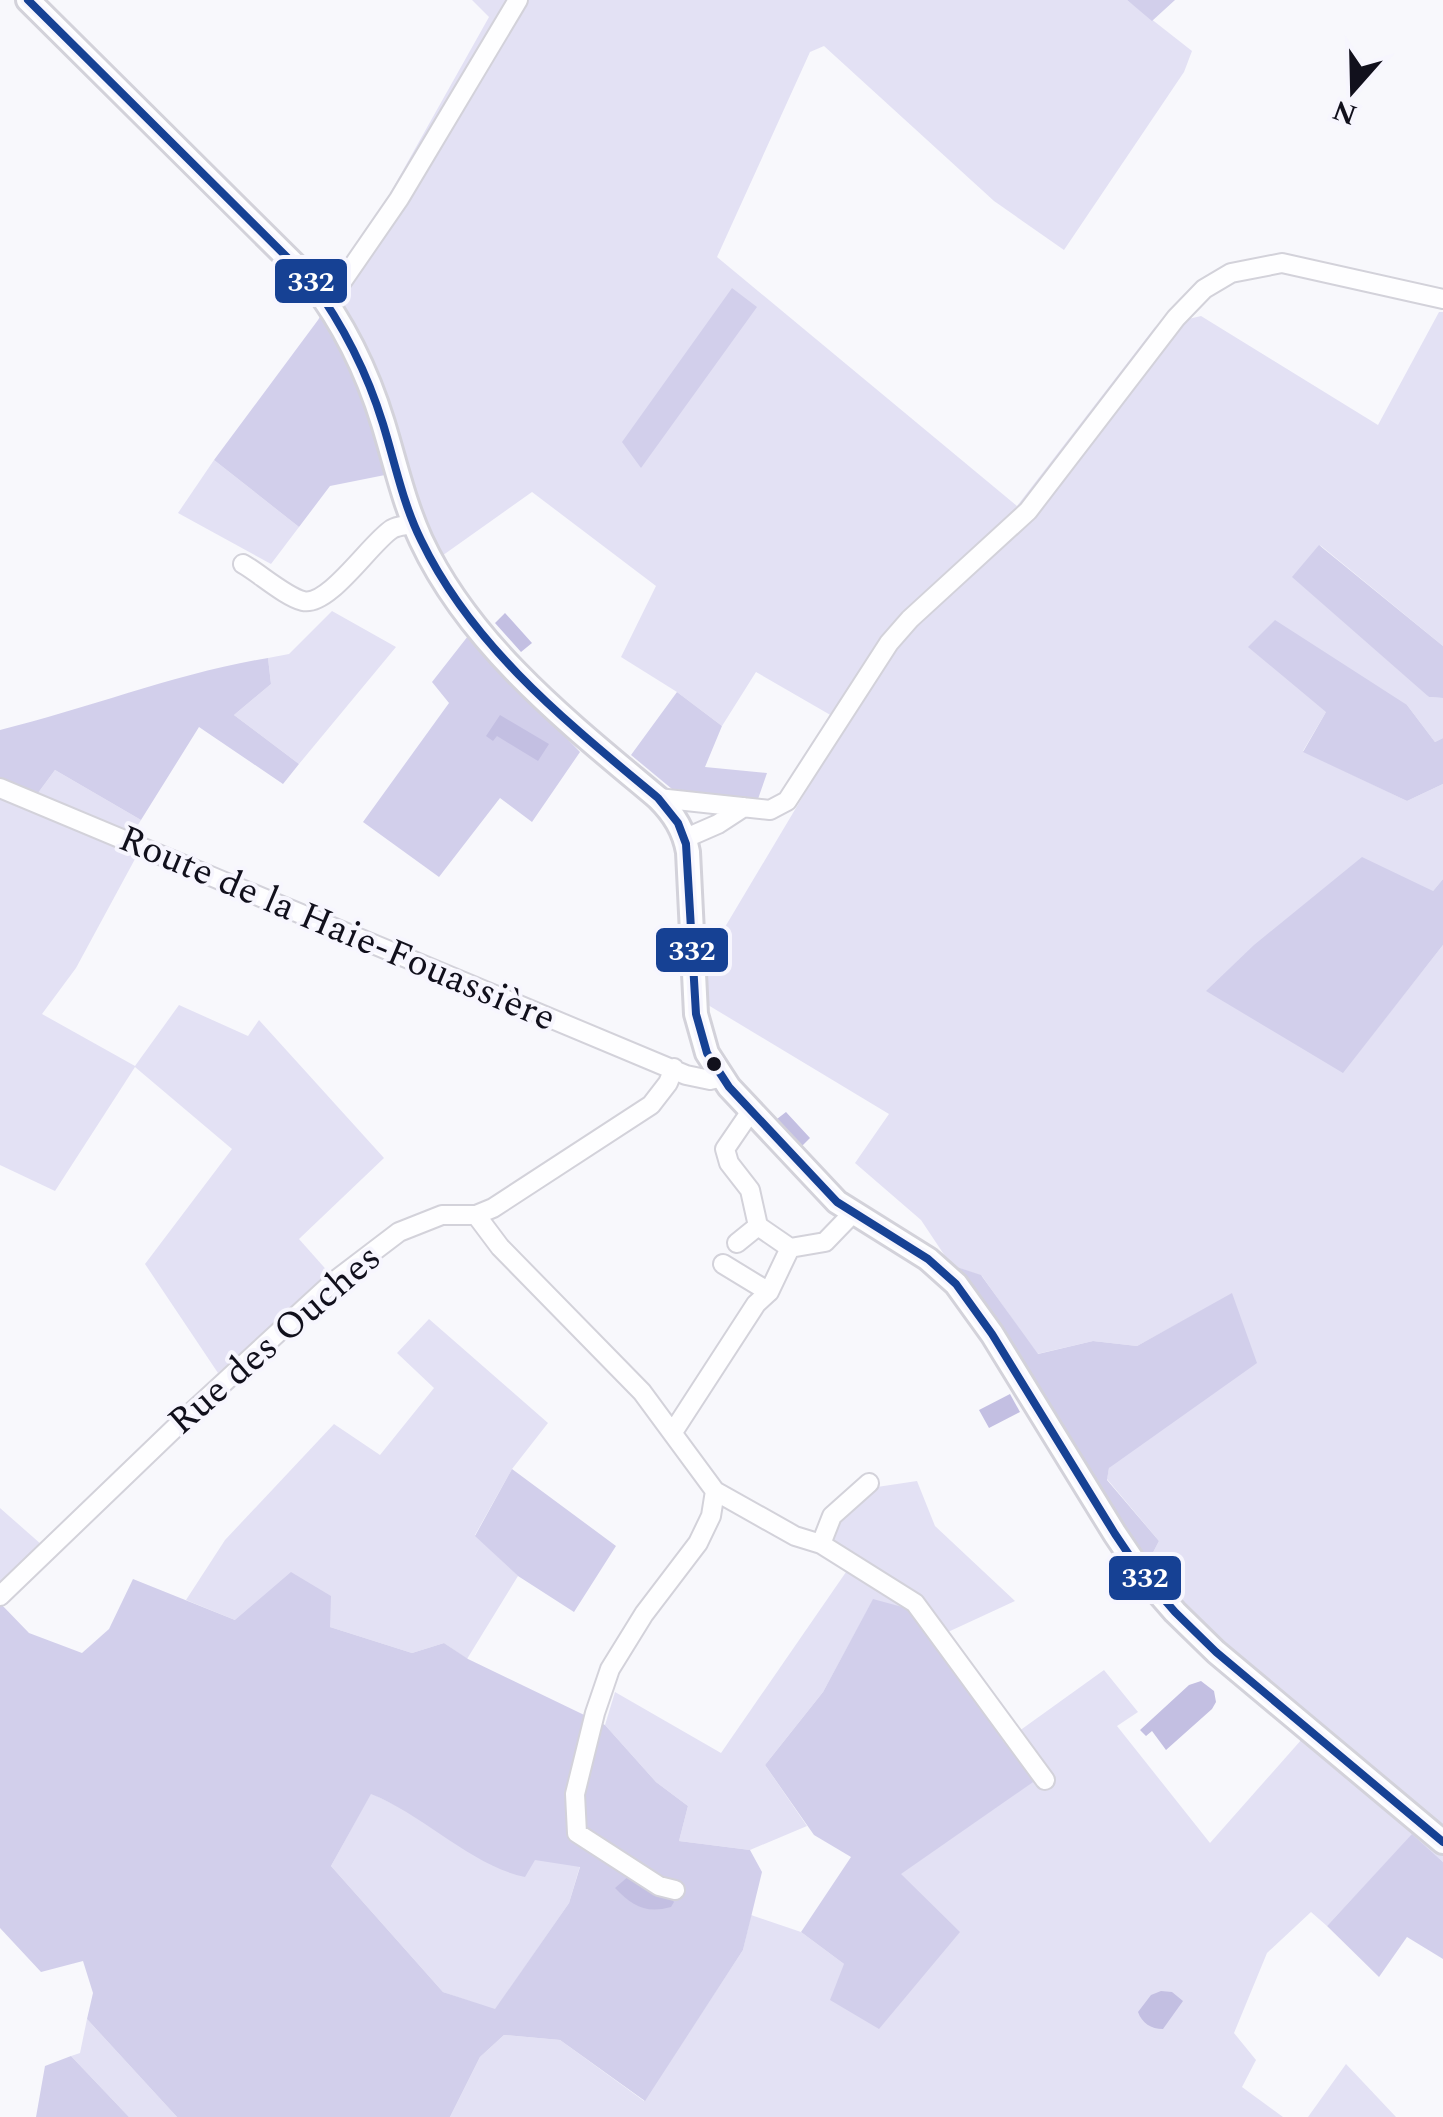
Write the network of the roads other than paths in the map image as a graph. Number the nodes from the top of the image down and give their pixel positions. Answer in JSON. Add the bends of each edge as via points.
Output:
{"nodes":[{"id":1,"x":28,"y":0,"type":"edge"},
{"id":2,"x":518,"y":0,"type":"edge"},
{"id":3,"x":1443,"y":299,"type":"edge"},
{"id":4,"x":328,"y":302,"type":"junction"},
{"id":5,"x":414,"y":523,"type":"junction"},
{"id":6,"x":243,"y":564,"type":"dead end"},
{"id":7,"x":0,"y":788,"type":"edge"},
{"id":8,"x":658,"y":798,"type":"junction"},
{"id":9,"x":712,"y":801,"type":"junction"},
{"id":10,"x":744,"y":807,"type":"junction"},
{"id":11,"x":684,"y":833,"type":"junction"},
{"id":12,"x":707,"y":1054,"type":"junction"},
{"id":13,"x":674,"y":1068,"type":"junction"},
{"id":14,"x":722,"y":1077,"type":"junction"},
{"id":15,"x":751,"y":1112,"type":"junction"},
{"id":16,"x":852,"y":1214,"type":"junction"},
{"id":17,"x":476,"y":1216,"type":"junction"},
{"id":18,"x":758,"y":1226,"type":"junction"},
{"id":19,"x":736,"y":1243,"type":"dead end"},
{"id":20,"x":790,"y":1248,"type":"junction"},
{"id":21,"x":723,"y":1264,"type":"dead end"},
{"id":22,"x":769,"y":1292,"type":"junction"},
{"id":23,"x":673,"y":1432,"type":"junction"},
{"id":24,"x":869,"y":1482,"type":"dead end"},
{"id":25,"x":715,"y":1491,"type":"junction"},
{"id":26,"x":820,"y":1544,"type":"junction"},
{"id":27,"x":0,"y":1596,"type":"edge"},
{"id":28,"x":1044,"y":1780,"type":"dead end"},
{"id":29,"x":1443,"y":1842,"type":"edge"},
{"id":30,"x":675,"y":1890,"type":"dead end"}],
"edges":[{"from":1,"to":4,"type":"main road"},
{"from":2,"to":4,"type":"street","via":[[399,199]]},
{"from":3,"to":10,"type":"street","via":[[1282,263],[1231,273],[1204,290],[1028,511],[889,643],[787,802],[770,810]]},
{"from":4,"to":5,"type":"main road","via":[[370,383]]},
{"from":5,"to":6,"type":"street","via":[[391,530],[316,600],[304,602]]},
{"from":5,"to":8,"type":"main road","via":[[448,588],[500,654]]},
{"from":7,"to":13,"type":"street","name":"Route de la Haie-Fouassière"},
{"from":8,"to":9,"type":"street"},
{"from":8,"to":11,"type":"main road"},
{"from":9,"to":10,"type":"street"},
{"from":9,"to":11,"type":"street","via":[[697,809]]},
{"from":10,"to":11,"type":"street"},
{"from":11,"to":12,"type":"main road","via":[[696,1014]]},
{"from":12,"to":13,"type":"street"},
{"from":12,"to":14,"type":"main road"},
{"from":13,"to":14,"type":"street","name":"Route de la Haie-Fouassière","via":[[701,1079]]},
{"from":13,"to":17,"type":"street","name":"Rue des Ouches","via":[[651,1105],[634,1118]]},
{"from":14,"to":15,"type":"main road"},
{"from":15,"to":16,"type":"main road"},
{"from":15,"to":18,"type":"street","via":[[726,1149],[750,1190]]},
{"from":16,"to":20,"type":"street","via":[[825,1242]]},
{"from":16,"to":29,"type":"main road","via":[[928,1259],[971,1302],[1115,1534],[1175,1612]]},
{"from":17,"to":23,"type":"street"},
{"from":17,"to":27,"type":"street","name":"Rue des Ouches","via":[[442,1215],[399,1232],[332,1284]]},
{"from":18,"to":19,"type":"street"},
{"from":18,"to":20,"type":"street"},
{"from":20,"to":22,"type":"street"},
{"from":21,"to":22,"type":"street"},
{"from":22,"to":23,"type":"street"},
{"from":23,"to":25,"type":"street"},
{"from":24,"to":26,"type":"street","via":[[832,1516]]},
{"from":25,"to":26,"type":"street"},
{"from":25,"to":30,"type":"street","via":[[698,1543],[610,1669],[575,1794],[577,1833]]},
{"from":26,"to":28,"type":"street","via":[[915,1603]]}]}
